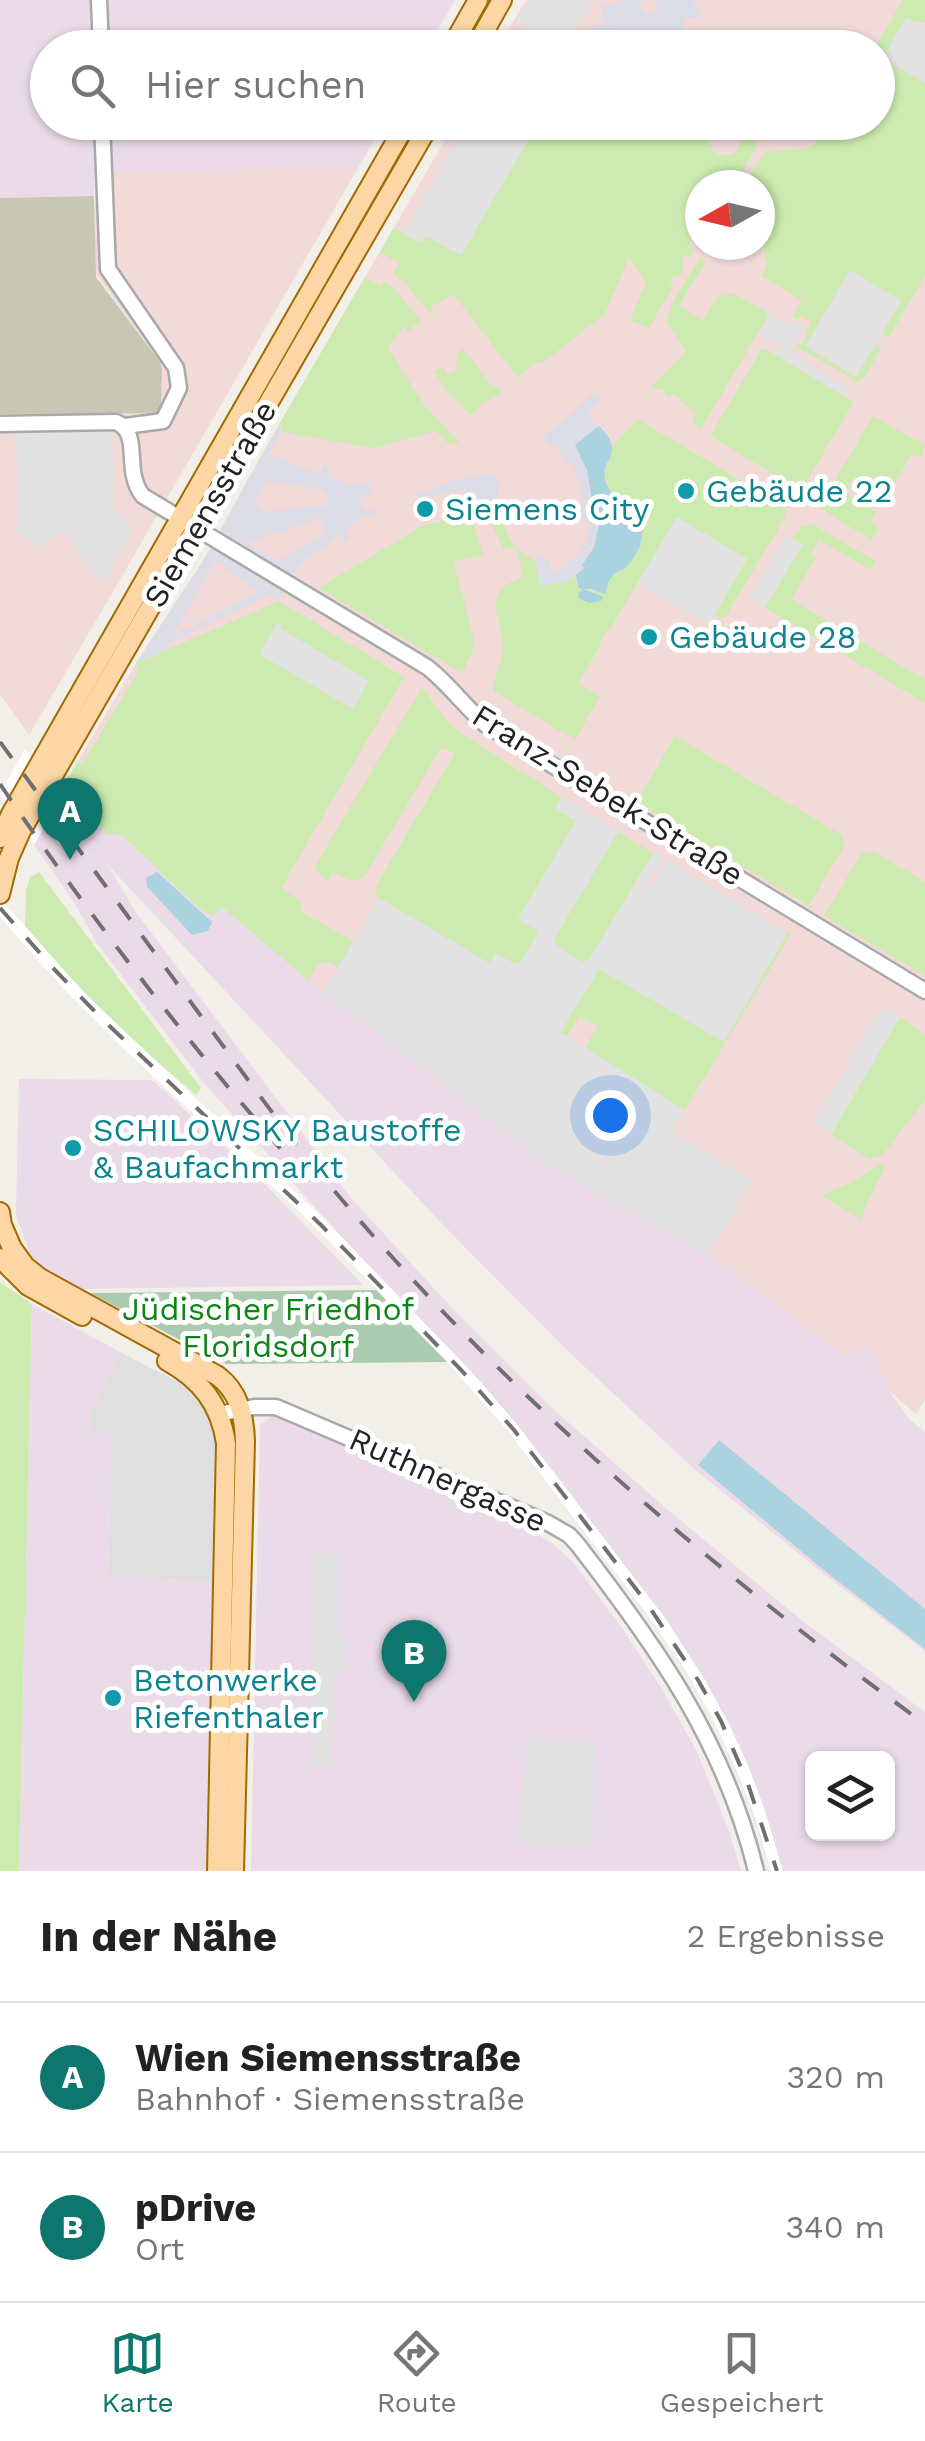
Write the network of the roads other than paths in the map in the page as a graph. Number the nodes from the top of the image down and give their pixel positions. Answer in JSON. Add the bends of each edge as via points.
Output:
{"nodes":[{"id":1,"x":100,"y":0,"type":"edge"},
{"id":2,"x":478,"y":0,"type":"edge"},
{"id":3,"x":502,"y":0,"type":"edge"},
{"id":4,"x":100,"y":30,"type":"edge"},
{"id":5,"x":461,"y":30,"type":"edge"},
{"id":6,"x":484,"y":30,"type":"edge"},
{"id":7,"x":103,"y":140,"type":"edge"},
{"id":8,"x":398,"y":140,"type":"edge"},
{"id":9,"x":420,"y":140,"type":"edge"},
{"id":10,"x":0,"y":424,"type":"edge"},
{"id":11,"x":125,"y":426,"type":"junction"},
{"id":12,"x":187,"y":524,"type":"junction"},
{"id":13,"x":0,"y":838,"type":"edge"},
{"id":14,"x":0,"y":892,"type":"edge"},
{"id":15,"x":925,"y":990,"type":"edge"},
{"id":16,"x":2,"y":1225,"type":"edge"},
{"id":17,"x":0,"y":1258,"type":"edge"},
{"id":18,"x":241,"y":1408,"type":"junction"},
{"id":19,"x":219,"y":1414,"type":"junction"},
{"id":20,"x":217,"y":1871,"type":"edge"},
{"id":21,"x":234,"y":1871,"type":"edge"},
{"id":22,"x":756,"y":1871,"type":"edge"}],
"edges":[{"from":1,"to":4,"type":"street"},
{"from":2,"to":5,"type":"main road"},
{"from":3,"to":6,"type":"main road"},
{"from":7,"to":11,"type":"street","via":[[108,268],[176,368],[179,388],[164,421]]},
{"from":8,"to":12,"type":"main road","name":"Siemensstraße"},
{"from":9,"to":12,"type":"main road","name":"Siemensstraße"},
{"from":10,"to":11,"type":"street"},
{"from":11,"to":12,"type":"street","name":"Franz-Sebek-Straße","via":[[136,488]]},
{"from":12,"to":13,"type":"main road","name":"Siemensstraße"},
{"from":12,"to":14,"type":"main road","name":"Siemensstraße","via":[[21,831]]},
{"from":12,"to":15,"type":"street","name":"Franz-Sebek-Straße","via":[[426,666],[486,726]]},
{"from":16,"to":18,"type":"main road","via":[[16,1255],[40,1278],[218,1376]]},
{"from":17,"to":19,"type":"main road","via":[[37,1293],[182,1370]]},
{"from":18,"to":19,"type":"street","name":"Ruthnergasse"},
{"from":18,"to":21,"type":"main road"},
{"from":18,"to":22,"type":"street","name":"Ruthnergasse","via":[[276,1406],[568,1535],[675,1678],[725,1777]]},
{"from":19,"to":20,"type":"main road","via":[[227,1455]]}]}
